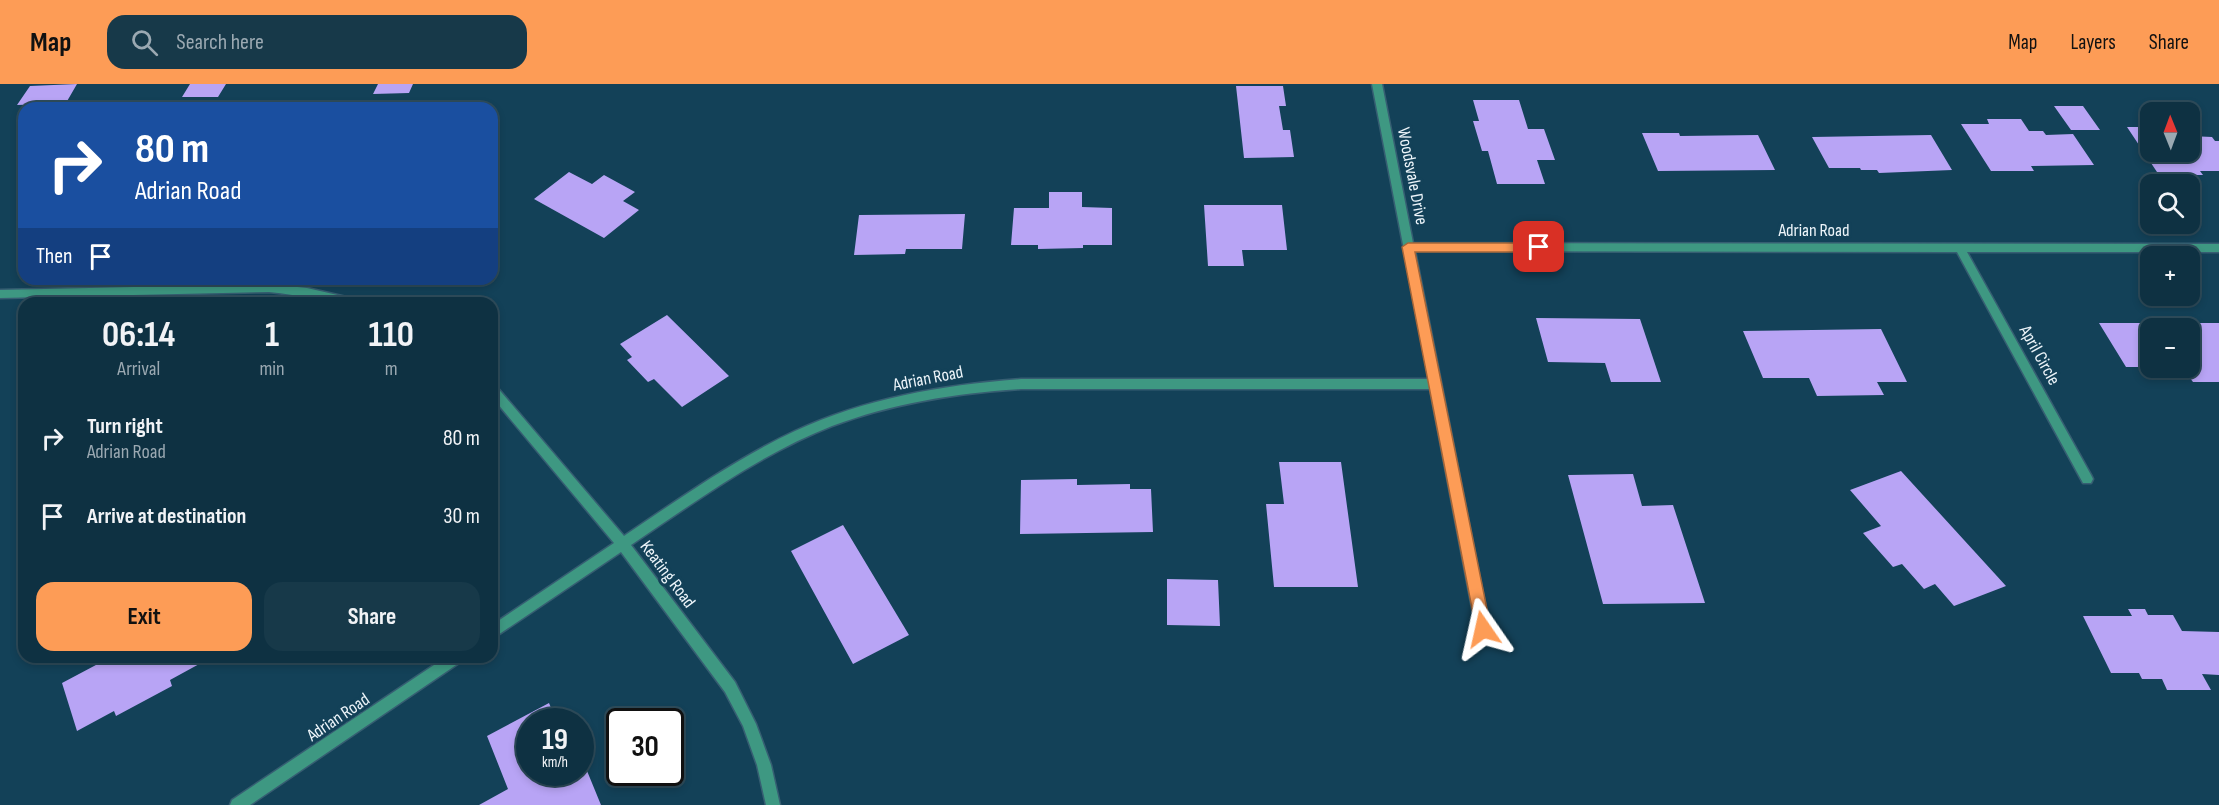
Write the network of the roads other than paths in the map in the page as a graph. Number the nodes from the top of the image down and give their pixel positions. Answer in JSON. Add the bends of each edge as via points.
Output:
{"nodes":[{"id":1,"x":1377,"y":84,"type":"edge"},
{"id":2,"x":1408,"y":247,"type":"junction"},
{"id":3,"x":1960,"y":248,"type":"junction"},
{"id":4,"x":2219,"y":248,"type":"edge"},
{"id":5,"x":0,"y":294,"type":"edge"},
{"id":6,"x":329,"y":297,"type":"edge"},
{"id":7,"x":1435,"y":384,"type":"junction"},
{"id":8,"x":498,"y":396,"type":"edge"},
{"id":9,"x":2087,"y":479,"type":"dead end"},
{"id":10,"x":623,"y":544,"type":"junction"},
{"id":11,"x":498,"y":629,"type":"edge"},
{"id":12,"x":1483,"y":629,"type":"dead end"},
{"id":13,"x":448,"y":663,"type":"edge"},
{"id":14,"x":237,"y":805,"type":"edge"},
{"id":15,"x":773,"y":805,"type":"edge"}],
"edges":[{"from":1,"to":2,"type":"street","name":"Woodsvale Drive"},
{"from":2,"to":3,"type":"street","name":"Adrian Road"},
{"from":2,"to":7,"type":"street","name":"Woodsvale Drive"},
{"from":3,"to":4,"type":"street","name":"Adrian Road"},
{"from":3,"to":9,"type":"street","name":"April Circle"},
{"from":5,"to":6,"type":"street","via":[[269,288]]},
{"from":7,"to":10,"type":"street","name":"Adrian Road","via":[[1022,384],[938,392],[849,415],[757,456]]},
{"from":7,"to":12,"type":"street","name":"Woodsvale Drive"},
{"from":8,"to":10,"type":"street","name":"Keating Road"},
{"from":10,"to":11,"type":"street","name":"Adrian Road"},
{"from":10,"to":15,"type":"street","name":"Keating Road","via":[[730,687],[764,765]]},
{"from":13,"to":14,"type":"street","name":"Adrian Road"}]}
